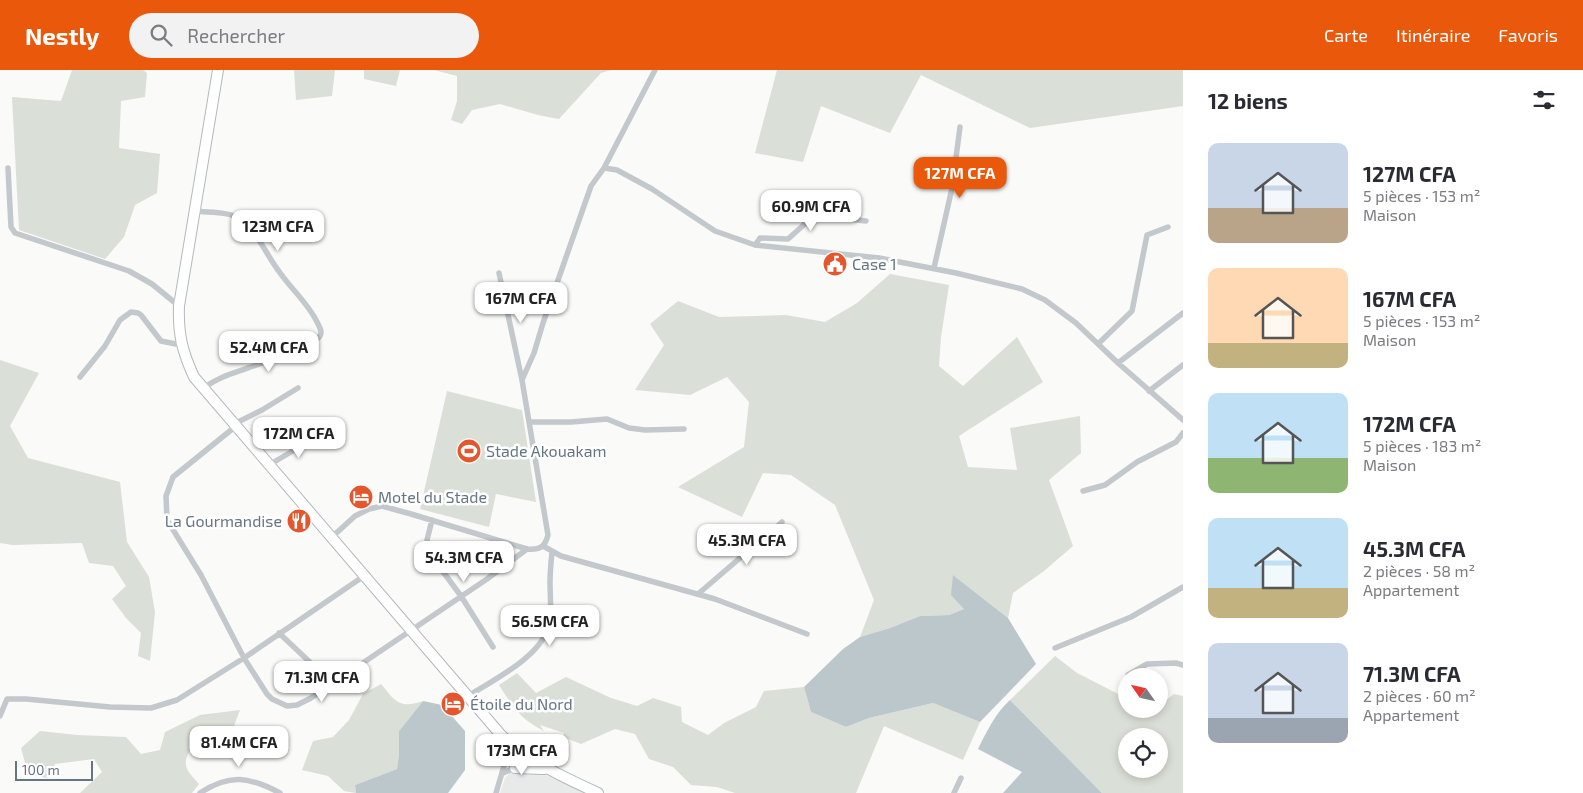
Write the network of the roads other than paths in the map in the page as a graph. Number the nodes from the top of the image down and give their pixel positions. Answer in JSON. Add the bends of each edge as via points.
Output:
{"nodes":[{"id":1,"x":218,"y":70,"type":"edge"},
{"id":2,"x":655,"y":70,"type":"edge"},
{"id":3,"x":960,"y":127,"type":"dead end"},
{"id":4,"x":8,"y":168,"type":"dead end"},
{"id":5,"x":604,"y":168,"type":"junction"},
{"id":6,"x":195,"y":211,"type":"junction"},
{"id":7,"x":866,"y":221,"type":"dead end"},
{"id":8,"x":1168,"y":227,"type":"dead end"},
{"id":9,"x":755,"y":245,"type":"junction"},
{"id":10,"x":934,"y":268,"type":"junction"},
{"id":11,"x":499,"y":273,"type":"dead end"},
{"id":12,"x":179,"y":306,"type":"junction"},
{"id":13,"x":1183,"y":313,"type":"edge"},
{"id":14,"x":1098,"y":344,"type":"junction"},
{"id":15,"x":181,"y":345,"type":"junction"},
{"id":16,"x":1118,"y":363,"type":"junction"},
{"id":17,"x":1183,"y":365,"type":"edge"},
{"id":18,"x":80,"y":377,"type":"dead end"},
{"id":19,"x":522,"y":380,"type":"junction"},
{"id":20,"x":203,"y":388,"type":"junction"},
{"id":21,"x":298,"y":388,"type":"dead end"},
{"id":22,"x":1149,"y":391,"type":"junction"},
{"id":23,"x":1183,"y":420,"type":"edge"},
{"id":24,"x":529,"y":422,"type":"junction"},
{"id":25,"x":235,"y":425,"type":"junction"},
{"id":26,"x":684,"y":429,"type":"dead end"},
{"id":27,"x":1183,"y":433,"type":"edge"},
{"id":28,"x":318,"y":436,"type":"dead end"},
{"id":29,"x":269,"y":465,"type":"junction"},
{"id":30,"x":1083,"y":491,"type":"dead end"},
{"id":31,"x":432,"y":520,"type":"junction"},
{"id":32,"x":782,"y":522,"type":"dead end"},
{"id":33,"x":332,"y":537,"type":"junction"},
{"id":34,"x":543,"y":546,"type":"junction"},
{"id":35,"x":527,"y":549,"type":"junction"},
{"id":36,"x":552,"y":552,"type":"junction"},
{"id":37,"x":364,"y":576,"type":"junction"},
{"id":38,"x":1183,"y":587,"type":"edge"},
{"id":39,"x":698,"y":594,"type":"junction"},
{"id":40,"x":461,"y":596,"type":"junction"},
{"id":41,"x":411,"y":629,"type":"junction"},
{"id":42,"x":279,"y":634,"type":"junction"},
{"id":43,"x":807,"y":634,"type":"dead end"},
{"id":44,"x":493,"y":647,"type":"dead end"},
{"id":45,"x":1055,"y":648,"type":"dead end"},
{"id":46,"x":244,"y":658,"type":"junction"},
{"id":47,"x":1183,"y":666,"type":"edge"},
{"id":48,"x":1140,"y":668,"type":"edge"},
{"id":49,"x":332,"y":683,"type":"junction"},
{"id":50,"x":468,"y":696,"type":"junction"},
{"id":51,"x":0,"y":699,"type":"edge"},
{"id":52,"x":7,"y":699,"type":"junction"},
{"id":53,"x":0,"y":716,"type":"edge"},
{"id":54,"x":502,"y":735,"type":"junction"},
{"id":55,"x":515,"y":748,"type":"junction"},
{"id":56,"x":526,"y":756,"type":"junction"},
{"id":57,"x":506,"y":759,"type":"junction"},
{"id":58,"x":515,"y":768,"type":"junction"},
{"id":59,"x":547,"y":769,"type":"junction"},
{"id":60,"x":503,"y":773,"type":"junction"},
{"id":61,"x":960,"y":778,"type":"dead end"},
{"id":62,"x":200,"y":793,"type":"edge"},
{"id":63,"x":280,"y":793,"type":"edge"},
{"id":64,"x":496,"y":793,"type":"edge"},
{"id":65,"x":598,"y":793,"type":"edge"},
{"id":66,"x":954,"y":793,"type":"edge"}],
"edges":[{"from":1,"to":6,"type":"highway"},
{"from":2,"to":5,"type":"street"},
{"from":3,"to":10,"type":"street","via":[[952,188]]},
{"from":4,"to":12,"type":"street","via":[[10,227],[15,233],[130,271]]},
{"from":5,"to":9,"type":"street","via":[[618,170],[652,189],[715,231]]},
{"from":5,"to":19,"type":"street","via":[[591,186]]},
{"from":6,"to":12,"type":"highway"},
{"from":6,"to":20,"type":"street","via":[[231,215],[244,222],[317,321],[321,332],[320,337],[311,343],[220,378]]},
{"from":7,"to":9,"type":"street","via":[[822,216],[807,222],[788,239],[760,238]]},
{"from":8,"to":14,"type":"street","via":[[1147,235],[1132,311]]},
{"from":9,"to":10,"type":"street","via":[[880,258]]},
{"from":10,"to":14,"type":"street","via":[[1022,288],[1058,309]]},
{"from":11,"to":19,"type":"street"},
{"from":12,"to":15,"type":"highway"},
{"from":13,"to":16,"type":"street"},
{"from":14,"to":16,"type":"street"},
{"from":15,"to":18,"type":"street","via":[[161,340],[141,315],[131,312],[120,320]]},
{"from":15,"to":20,"type":"highway","via":[[194,377]]},
{"from":16,"to":22,"type":"street"},
{"from":17,"to":22,"type":"street"},
{"from":19,"to":24,"type":"street"},
{"from":20,"to":25,"type":"highway"},
{"from":21,"to":25,"type":"street"},
{"from":22,"to":23,"type":"street"},
{"from":24,"to":26,"type":"street","via":[[607,419],[629,428]]},
{"from":24,"to":34,"type":"street","via":[[548,535]]},
{"from":25,"to":29,"type":"highway"},
{"from":25,"to":46,"type":"street","via":[[173,478],[166,496],[167,520],[201,575]]},
{"from":27,"to":30,"type":"street","via":[[1176,442],[1137,462],[1105,484]]},
{"from":28,"to":29,"type":"street"},
{"from":29,"to":33,"type":"highway"},
{"from":31,"to":33,"type":"street","via":[[382,506],[356,516]]},
{"from":31,"to":35,"type":"street"},
{"from":31,"to":40,"type":"street","via":[[427,550]]},
{"from":32,"to":39,"type":"street"},
{"from":33,"to":37,"type":"highway"},
{"from":34,"to":35,"type":"street","via":[[537,550]]},
{"from":34,"to":36,"type":"street"},
{"from":35,"to":40,"type":"street"},
{"from":36,"to":39,"type":"street"},
{"from":36,"to":50,"type":"street","via":[[550,617],[544,637],[529,656]]},
{"from":37,"to":41,"type":"highway"},
{"from":37,"to":42,"type":"street"},
{"from":38,"to":45,"type":"street","via":[[1131,617]]},
{"from":39,"to":43,"type":"street"},
{"from":40,"to":41,"type":"street"},
{"from":40,"to":44,"type":"street"},
{"from":41,"to":49,"type":"street"},
{"from":41,"to":50,"type":"highway"},
{"from":42,"to":46,"type":"street"},
{"from":42,"to":49,"type":"street"},
{"from":46,"to":49,"type":"street","via":[[267,694],[287,706],[311,698]]},
{"from":46,"to":52,"type":"street","via":[[177,700],[151,708]]},
{"from":47,"to":48,"type":"street","via":[[1176,663],[1147,664]]},
{"from":50,"to":54,"type":"highway"},
{"from":51,"to":52,"type":"street"},
{"from":52,"to":53,"type":"street"},
{"from":54,"to":55,"type":"highway"},
{"from":54,"to":57,"type":"highway"},
{"from":55,"to":56,"type":"highway"},
{"from":55,"to":57,"type":"street"},
{"from":56,"to":58,"type":"street"},
{"from":56,"to":59,"type":"highway"},
{"from":57,"to":60,"type":"street"},
{"from":58,"to":59,"type":"highway"},
{"from":58,"to":60,"type":"street"},
{"from":59,"to":65,"type":"highway"},
{"from":60,"to":64,"type":"street"},
{"from":61,"to":66,"type":"street"},
{"from":62,"to":63,"type":"street","via":[[239,778],[255,781]]}]}
